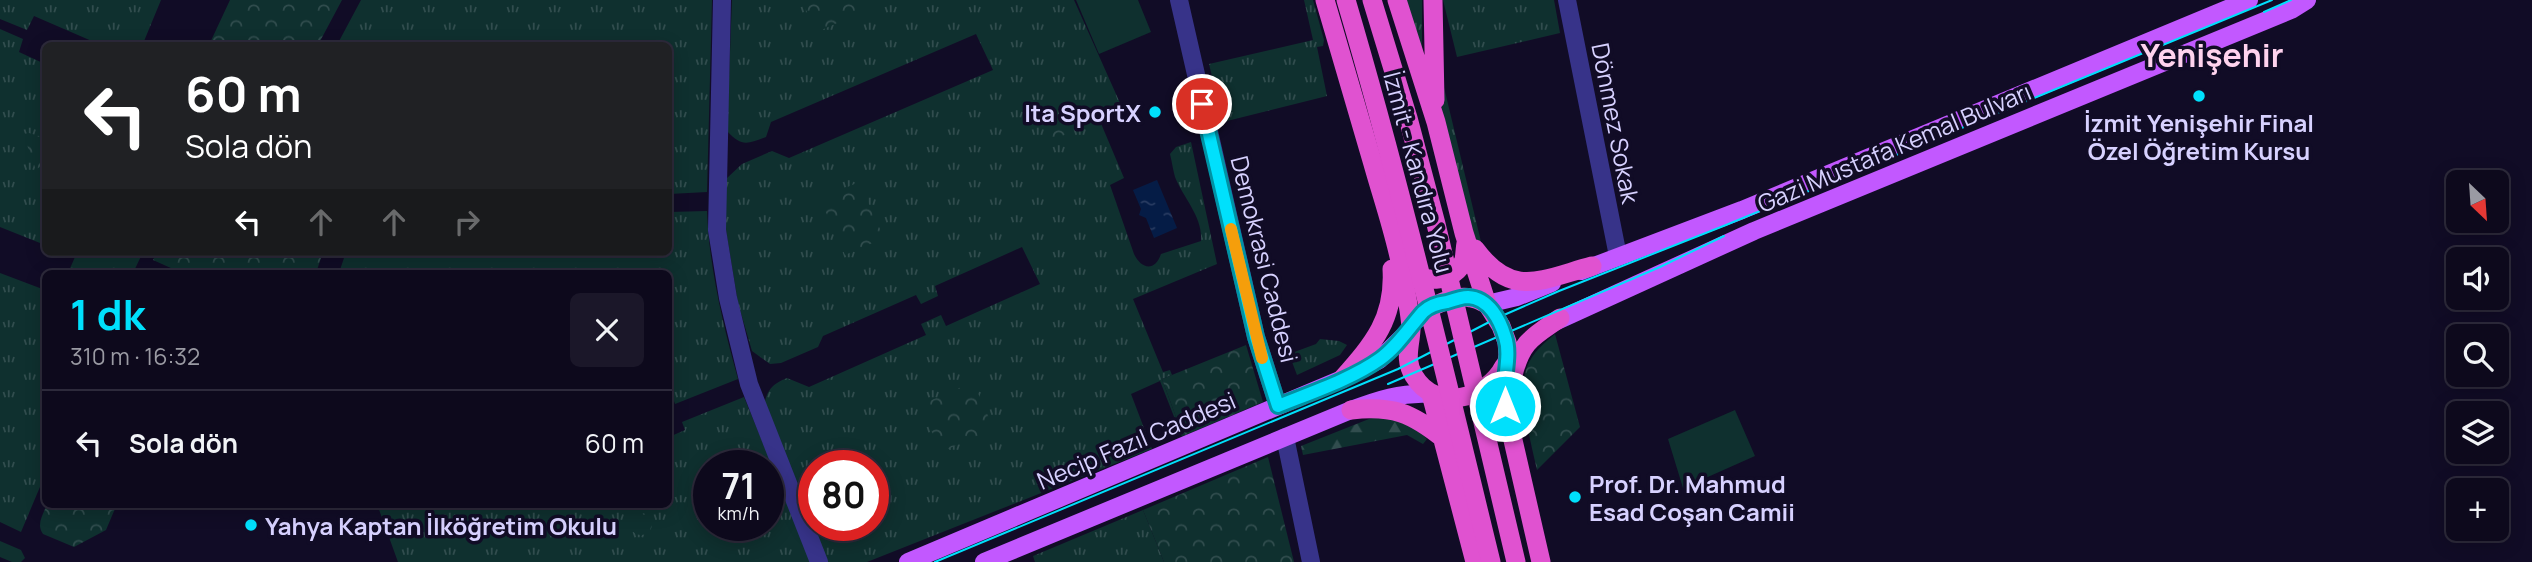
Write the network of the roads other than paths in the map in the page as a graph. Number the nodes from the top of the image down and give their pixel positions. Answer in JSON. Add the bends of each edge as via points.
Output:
{"nodes":[{"id":1,"x":722,"y":0,"type":"edge"},
{"id":2,"x":1180,"y":0,"type":"edge"},
{"id":3,"x":1325,"y":0,"type":"edge"},
{"id":4,"x":1346,"y":0,"type":"edge"},
{"id":5,"x":1372,"y":0,"type":"edge"},
{"id":6,"x":1396,"y":0,"type":"edge"},
{"id":7,"x":1433,"y":0,"type":"edge"},
{"id":8,"x":1567,"y":0,"type":"edge"},
{"id":9,"x":2249,"y":0,"type":"edge"},
{"id":10,"x":2307,"y":0,"type":"edge"},
{"id":11,"x":1436,"y":122,"type":"junction"},
{"id":12,"x":1390,"y":222,"type":"junction"},
{"id":13,"x":1465,"y":238,"type":"junction"},
{"id":14,"x":1618,"y":256,"type":"junction"},
{"id":15,"x":1400,"y":260,"type":"junction"},
{"id":16,"x":1591,"y":266,"type":"junction"},
{"id":17,"x":1488,"y":304,"type":"junction"},
{"id":18,"x":1560,"y":318,"type":"junction"},
{"id":19,"x":1411,"y":329,"type":"junction"},
{"id":20,"x":1508,"y":355,"type":"junction"},
{"id":21,"x":1342,"y":379,"type":"junction"},
{"id":22,"x":1431,"y":394,"type":"junction"},
{"id":23,"x":1278,"y":406,"type":"junction"},
{"id":24,"x":1351,"y":410,"type":"junction"},
{"id":25,"x":1509,"y":427,"type":"junction"},
{"id":26,"x":1284,"y":437,"type":"junction"},
{"id":27,"x":1445,"y":445,"type":"junction"},
{"id":28,"x":819,"y":562,"type":"edge"},
{"id":29,"x":908,"y":562,"type":"edge"},
{"id":30,"x":984,"y":562,"type":"edge"},
{"id":31,"x":1311,"y":562,"type":"edge"},
{"id":32,"x":1475,"y":562,"type":"edge"},
{"id":33,"x":1491,"y":562,"type":"edge"},
{"id":34,"x":1516,"y":562,"type":"edge"},
{"id":35,"x":1541,"y":562,"type":"edge"}],
"edges":[{"from":1,"to":28,"type":"street","via":[[717,230],[728,298],[749,384]]},
{"from":2,"to":23,"type":"street","name":"Demokrasi Caddesi","via":[[1256,337]]},
{"from":3,"to":12,"type":"highway"},
{"from":4,"to":33,"type":"highway","name":"İzmit - Kandıra Yolu","bridge":true,"via":[[1387,141]]},
{"from":5,"to":34,"type":"highway","name":"İzmit - Kandıra Yolu","bridge":true,"via":[[1436,224]]},
{"from":6,"to":11,"type":"highway"},
{"from":7,"to":11,"type":"highway"},
{"from":8,"to":14,"type":"street","name":"Dönmez Sokak"},
{"from":9,"to":14,"type":"main road","name":"Gazi Mustafa Kemal Bulvarı","via":[[1742,210]]},
{"from":10,"to":18,"type":"main road","name":"Gazi Mustafa Kemal Bulvarı","via":[[1754,231]]},
{"from":11,"to":13,"type":"highway"},
{"from":12,"to":15,"type":"highway"},
{"from":12,"to":21,"type":"highway","via":[[1390,309],[1367,350]]},
{"from":13,"to":15,"type":"highway","via":[[1464,261],[1444,278],[1422,279]]},
{"from":13,"to":16,"type":"highway","via":[[1491,269],[1515,281],[1541,280]]},
{"from":13,"to":17,"type":"highway"},
{"from":14,"to":16,"type":"main road","name":"Gazi Mustafa Kemal Bulvarı"},
{"from":15,"to":19,"type":"highway"},
{"from":16,"to":17,"type":"main road","name":"Gazi Mustafa Kemal Bulvarı"},
{"from":17,"to":19,"type":"highway","via":[[1469,297],[1441,303],[1425,310]]},
{"from":17,"to":20,"type":"highway","via":[[1501,326]]},
{"from":18,"to":20,"type":"main road","name":"Gazi Mustafa Kemal Bulvarı","via":[[1524,337]]},
{"from":18,"to":25,"type":"highway","via":[[1521,349],[1508,394]]},
{"from":19,"to":21,"type":"main road","name":"Necip Fazıl Caddesi","via":[[1379,360]]},
{"from":19,"to":22,"type":"highway","via":[[1409,363],[1418,382]]},
{"from":20,"to":22,"type":"highway","via":[[1493,382],[1474,395],[1448,398]]},
{"from":20,"to":25,"type":"highway","via":[[1503,387]]},
{"from":21,"to":23,"type":"main road","name":"Necip Fazıl Caddesi"},
{"from":22,"to":24,"type":"main road","via":[[1391,396]]},
{"from":22,"to":27,"type":"highway"},
{"from":23,"to":29,"type":"main road","name":"Necip Fazıl Caddesi"},
{"from":24,"to":26,"type":"main road"},
{"from":24,"to":27,"type":"highway","via":[[1377,407],[1407,413]]},
{"from":25,"to":27,"type":"highway","via":[[1480,418],[1461,425]]},
{"from":25,"to":35,"type":"highway"},
{"from":26,"to":30,"type":"main road"},
{"from":26,"to":31,"type":"street"},
{"from":27,"to":32,"type":"highway"}]}
